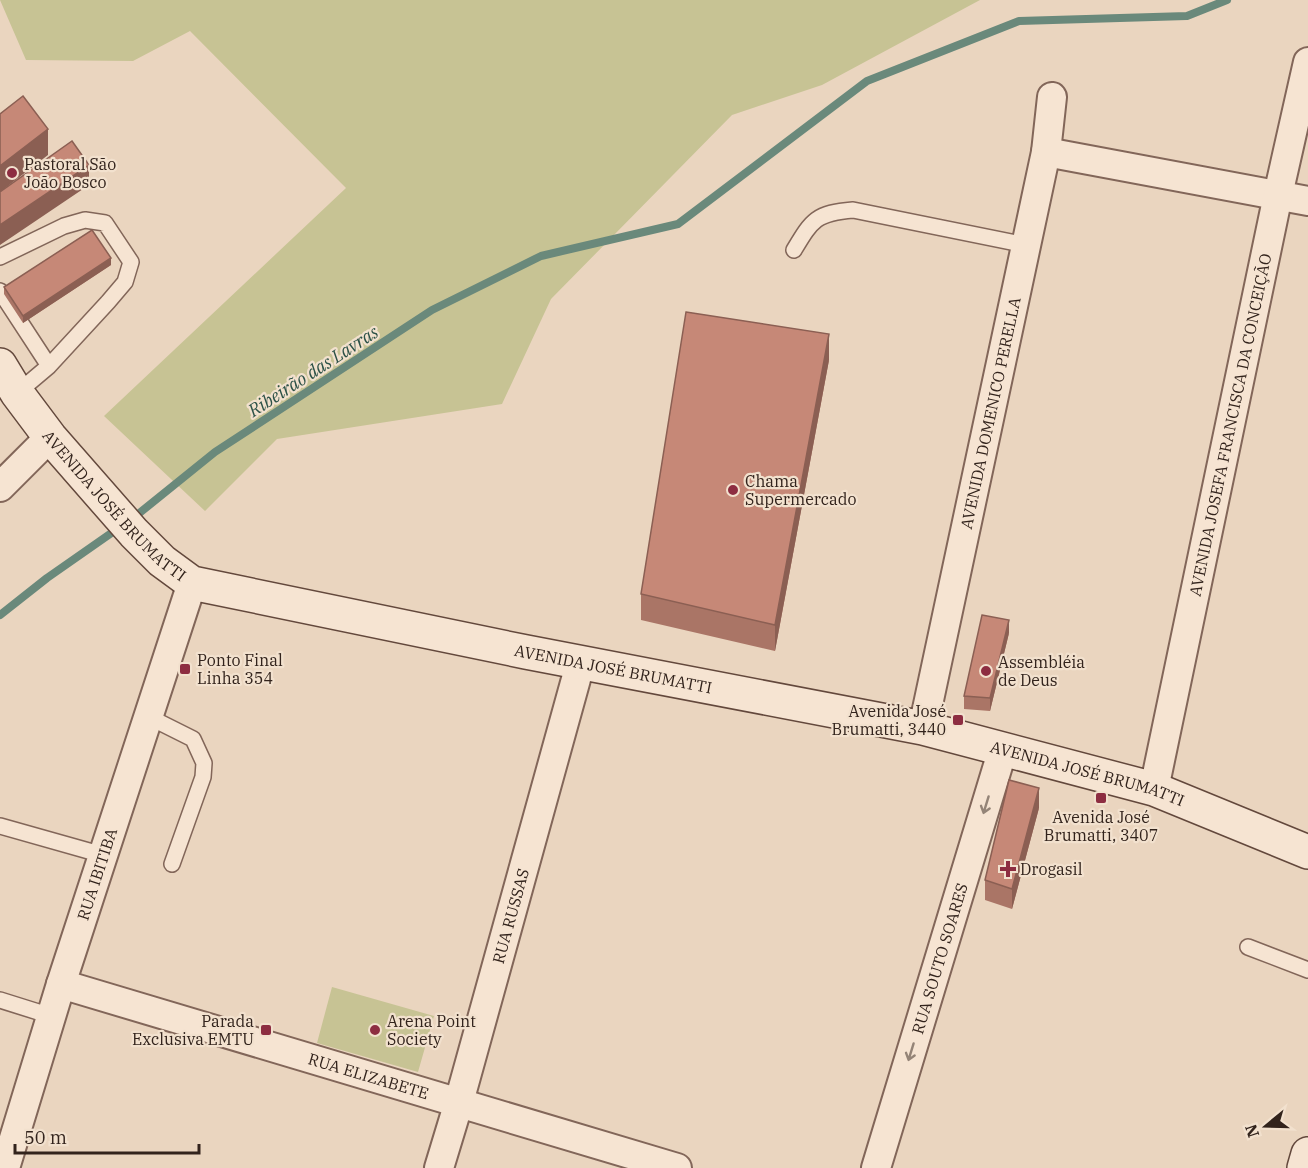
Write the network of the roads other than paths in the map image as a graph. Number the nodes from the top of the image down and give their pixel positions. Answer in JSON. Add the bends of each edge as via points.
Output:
{"nodes":[{"id":1,"x":1308,"y":62,"type":"edge"},
{"id":2,"x":1052,"y":97,"type":"dead end"},
{"id":3,"x":1046,"y":152,"type":"junction"},
{"id":4,"x":1278,"y":195,"type":"junction"},
{"id":5,"x":1308,"y":201,"type":"edge"},
{"id":6,"x":1026,"y":245,"type":"junction"},
{"id":7,"x":794,"y":250,"type":"dead end"},
{"id":8,"x":0,"y":257,"type":"edge"},
{"id":9,"x":0,"y":291,"type":"edge"},
{"id":10,"x":0,"y":365,"type":"edge"},
{"id":11,"x":49,"y":366,"type":"junction"},
{"id":12,"x":17,"y":393,"type":"junction"},
{"id":13,"x":51,"y":437,"type":"junction"},
{"id":14,"x":0,"y":487,"type":"edge"},
{"id":15,"x":192,"y":583,"type":"junction"},
{"id":16,"x":581,"y":662,"type":"junction"},
{"id":17,"x":149,"y":717,"type":"junction"},
{"id":18,"x":923,"y":728,"type":"junction"},
{"id":19,"x":1003,"y":749,"type":"junction"},
{"id":20,"x":1154,"y":789,"type":"junction"},
{"id":21,"x":0,"y":826,"type":"edge"},
{"id":22,"x":1308,"y":852,"type":"edge"},
{"id":23,"x":103,"y":855,"type":"junction"},
{"id":24,"x":172,"y":864,"type":"dead end"},
{"id":25,"x":1248,"y":947,"type":"dead end"},
{"id":26,"x":1308,"y":970,"type":"edge"},
{"id":27,"x":61,"y":984,"type":"junction"},
{"id":28,"x":0,"y":1000,"type":"edge"},
{"id":29,"x":51,"y":1016,"type":"junction"},
{"id":30,"x":459,"y":1102,"type":"junction"},
{"id":31,"x":7,"y":1136,"type":"edge"},
{"id":32,"x":1308,"y":1154,"type":"edge"},
{"id":33,"x":5,"y":1168,"type":"edge"},
{"id":34,"x":439,"y":1168,"type":"edge"},
{"id":35,"x":677,"y":1168,"type":"edge"},
{"id":36,"x":876,"y":1168,"type":"edge"},
{"id":37,"x":1304,"y":1168,"type":"edge"}],
"edges":[{"from":1,"to":4,"type":"street","name":"AVENIDA JOSEFA FRANCISCA DA CONCEIÇÃO"},
{"from":2,"to":3,"type":"street","name":"AVENIDA DOMENICO PERELLA"},
{"from":3,"to":4,"type":"street"},
{"from":3,"to":6,"type":"street","name":"AVENIDA DOMENICO PERELLA"},
{"from":4,"to":5,"type":"street"},
{"from":4,"to":20,"type":"street","name":"AVENIDA JOSEFA FRANCISCA DA CONCEIÇÃO"},
{"from":6,"to":7,"type":"lane","via":[[853,210],[815,219]]},
{"from":6,"to":18,"type":"street","name":"AVENIDA DOMENICO PERELLA"},
{"from":8,"to":11,"type":"lane","via":[[85,220],[105,223],[131,262],[125,282]]},
{"from":9,"to":11,"type":"lane"},
{"from":10,"to":12,"type":"main road","name":"AVENIDA JOSÉ BRUMATTI"},
{"from":11,"to":12,"type":"lane"},
{"from":12,"to":13,"type":"main road","name":"AVENIDA JOSÉ BRUMATTI"},
{"from":13,"to":14,"type":"street"},
{"from":13,"to":15,"type":"main road","name":"AVENIDA JOSÉ BRUMATTI","via":[[134,533]]},
{"from":15,"to":16,"type":"main road","name":"AVENIDA JOSÉ BRUMATTI"},
{"from":15,"to":17,"type":"street","name":"RUA IBITIBA"},
{"from":16,"to":18,"type":"main road","name":"AVENIDA JOSÉ BRUMATTI"},
{"from":16,"to":30,"type":"street","name":"RUA RUSSAS"},
{"from":17,"to":23,"type":"street","name":"RUA IBITIBA"},
{"from":17,"to":24,"type":"lane","via":[[194,739],[204,763],[203,777]]},
{"from":18,"to":19,"type":"main road","name":"AVENIDA JOSÉ BRUMATTI"},
{"from":19,"to":20,"type":"main road","name":"AVENIDA JOSÉ BRUMATTI"},
{"from":19,"to":36,"type":"street","name":"RUA SOUTO SOARES","one_way":true},
{"from":20,"to":22,"type":"main road","name":"AVENIDA JOSÉ BRUMATTI"},
{"from":21,"to":23,"type":"lane"},
{"from":23,"to":27,"type":"street","name":"RUA IBITIBA"},
{"from":25,"to":26,"type":"lane"},
{"from":27,"to":29,"type":"street","name":"RUA IBITIBA"},
{"from":27,"to":30,"type":"street","name":"RUA ELIZABETE"},
{"from":28,"to":29,"type":"lane"},
{"from":29,"to":31,"type":"street","name":"RUA IBITIBA"},
{"from":30,"to":34,"type":"street","name":"RUA RUSSAS"},
{"from":30,"to":35,"type":"street","name":"RUA ELIZABETE"},
{"from":31,"to":33,"type":"street","name":"RUA IBITIBA"},
{"from":32,"to":37,"type":"main road"}]}
